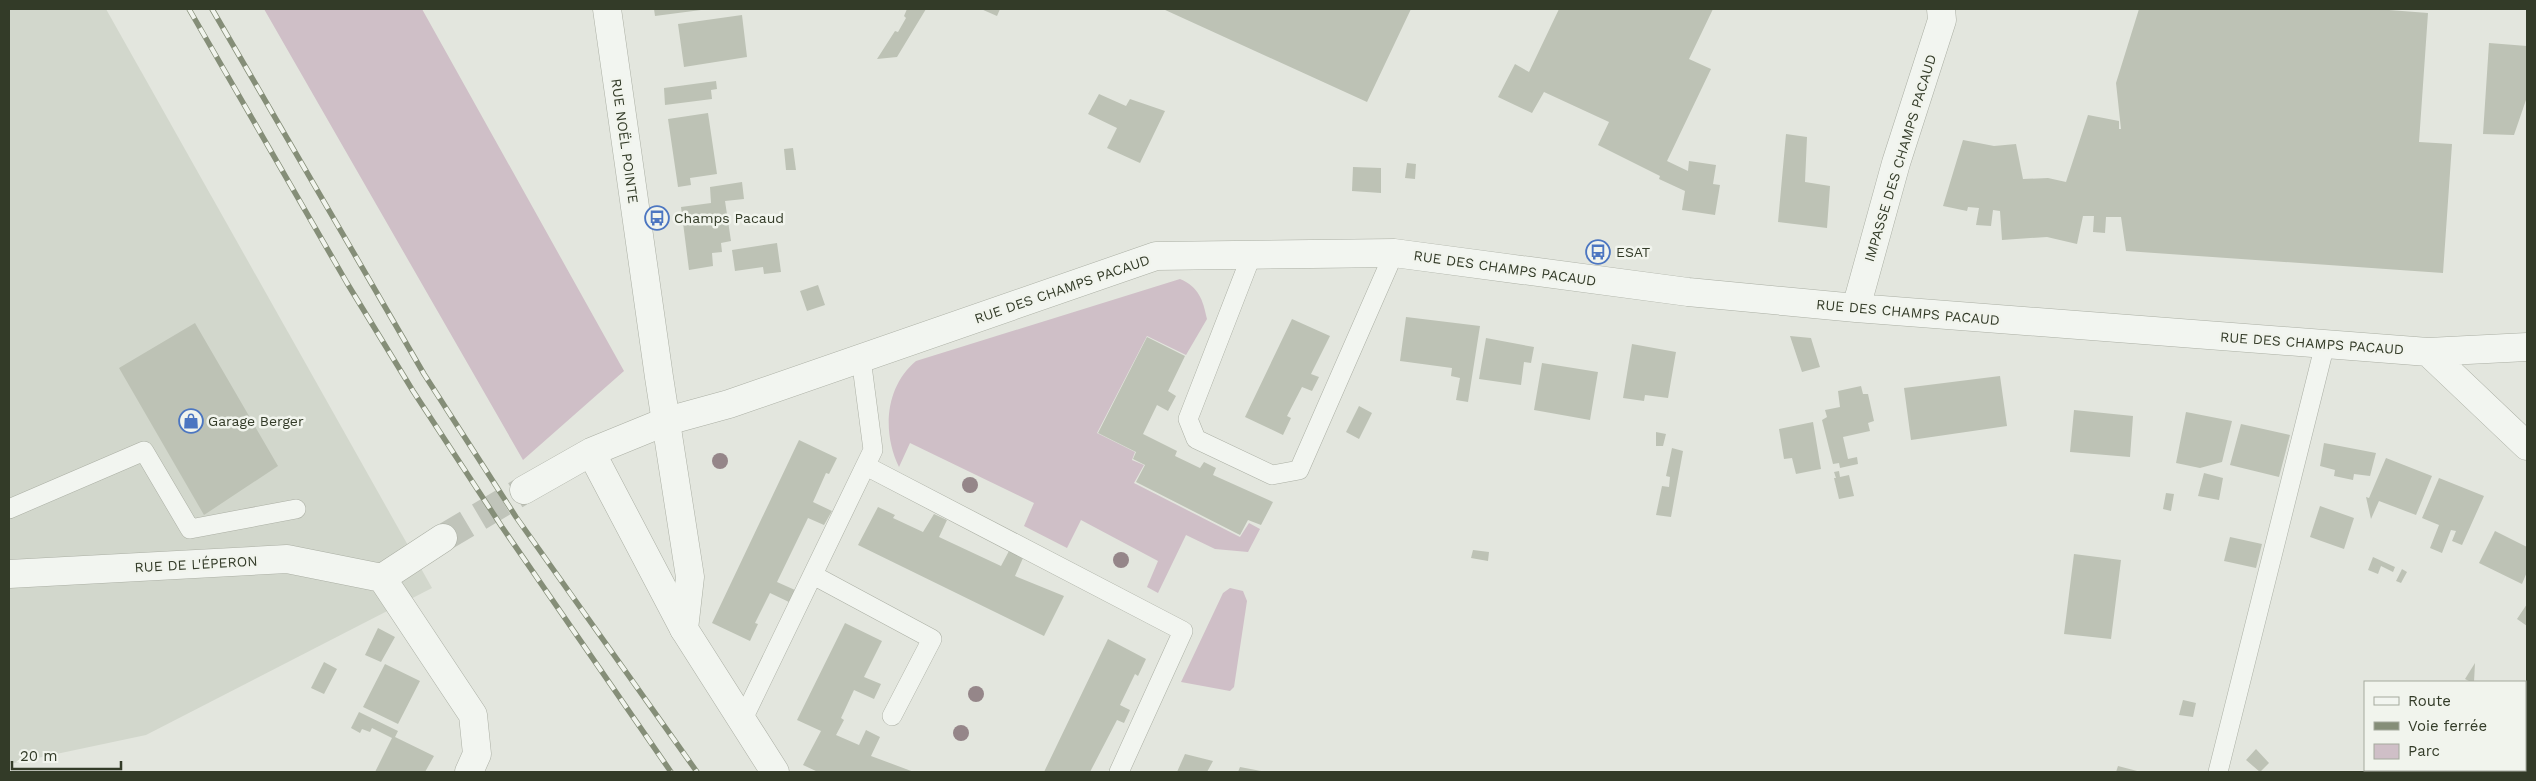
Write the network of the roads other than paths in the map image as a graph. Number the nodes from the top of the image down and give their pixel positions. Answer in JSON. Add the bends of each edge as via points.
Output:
{"nodes":[{"id":1,"x":607,"y":9,"type":"edge"},
{"id":2,"x":1941,"y":9,"type":"edge"},
{"id":3,"x":1394,"y":253,"type":"junction"},
{"id":4,"x":1252,"y":254,"type":"junction"},
{"id":5,"x":1856,"y":308,"type":"junction"},
{"id":6,"x":2325,"y":344,"type":"junction"},
{"id":7,"x":2527,"y":347,"type":"edge"},
{"id":8,"x":2428,"y":352,"type":"junction"},
{"id":9,"x":862,"y":358,"type":"junction"},
{"id":10,"x":667,"y":421,"type":"junction"},
{"id":11,"x":2527,"y":446,"type":"edge"},
{"id":12,"x":592,"y":452,"type":"junction"},
{"id":13,"x":866,"y":466,"type":"junction"},
{"id":14,"x":524,"y":490,"type":"tunnel mouth"},
{"id":15,"x":9,"y":509,"type":"edge"},
{"id":16,"x":296,"y":509,"type":"dead end"},
{"id":17,"x":443,"y":538,"type":"tunnel mouth"},
{"id":18,"x":9,"y":574,"type":"edge"},
{"id":19,"x":812,"y":575,"type":"junction"},
{"id":20,"x":382,"y":578,"type":"junction"},
{"id":21,"x":684,"y":629,"type":"junction"},
{"id":22,"x":892,"y":716,"type":"dead end"},
{"id":23,"x":742,"y":721,"type":"junction"},
{"id":24,"x":469,"y":772,"type":"edge"},
{"id":25,"x":775,"y":772,"type":"edge"},
{"id":26,"x":1119,"y":772,"type":"edge"},
{"id":27,"x":2218,"y":772,"type":"edge"}],
"edges":[{"from":1,"to":10,"type":"street","name":"RUE NOËL POINTE"},
{"from":2,"to":5,"type":"street","name":"IMPASSE DES CHAMPS PACAUD","via":[[1942,20],[1896,163]]},
{"from":3,"to":4,"type":"street","name":"RUE DES CHAMPS PACAUD"},
{"from":3,"to":4,"type":"lane","via":[[1299,470],[1272,476],[1196,439],[1188,418]]},
{"from":3,"to":5,"type":"street","name":"RUE DES CHAMPS PACAUD","via":[[1688,292]]},
{"from":4,"to":9,"type":"street","name":"RUE DES CHAMPS PACAUD","via":[[1156,256]]},
{"from":5,"to":6,"type":"street","name":"RUE DES CHAMPS PACAUD"},
{"from":6,"to":8,"type":"street","name":"RUE DES CHAMPS PACAUD"},
{"from":6,"to":27,"type":"lane"},
{"from":7,"to":8,"type":"street","name":"RUE DES CHAMPS PACAUD"},
{"from":8,"to":11,"type":"street"},
{"from":9,"to":10,"type":"street","name":"RUE DES CHAMPS PACAUD","via":[[729,404]]},
{"from":9,"to":13,"type":"lane","via":[[873,450]]},
{"from":10,"to":12,"type":"street","name":"RUE DES CHAMPS PACAUD"},
{"from":10,"to":21,"type":"street","name":"RUE NOËL POINTE","via":[[690,577]]},
{"from":12,"to":14,"type":"street","name":"RUE DES CHAMPS PACAUD"},
{"from":12,"to":21,"type":"street"},
{"from":13,"to":19,"type":"lane"},
{"from":13,"to":26,"type":"lane","via":[[1183,631]]},
{"from":15,"to":16,"type":"lane","via":[[144,451],[190,529]]},
{"from":17,"to":20,"type":"street"},
{"from":18,"to":20,"type":"street","name":"RUE DE L'ÉPERON","via":[[287,559]]},
{"from":19,"to":22,"type":"lane","via":[[932,638]]},
{"from":19,"to":23,"type":"lane"},
{"from":20,"to":24,"type":"street","via":[[473,715],[477,754]]},
{"from":21,"to":23,"type":"street"},
{"from":23,"to":25,"type":"street"}]}
